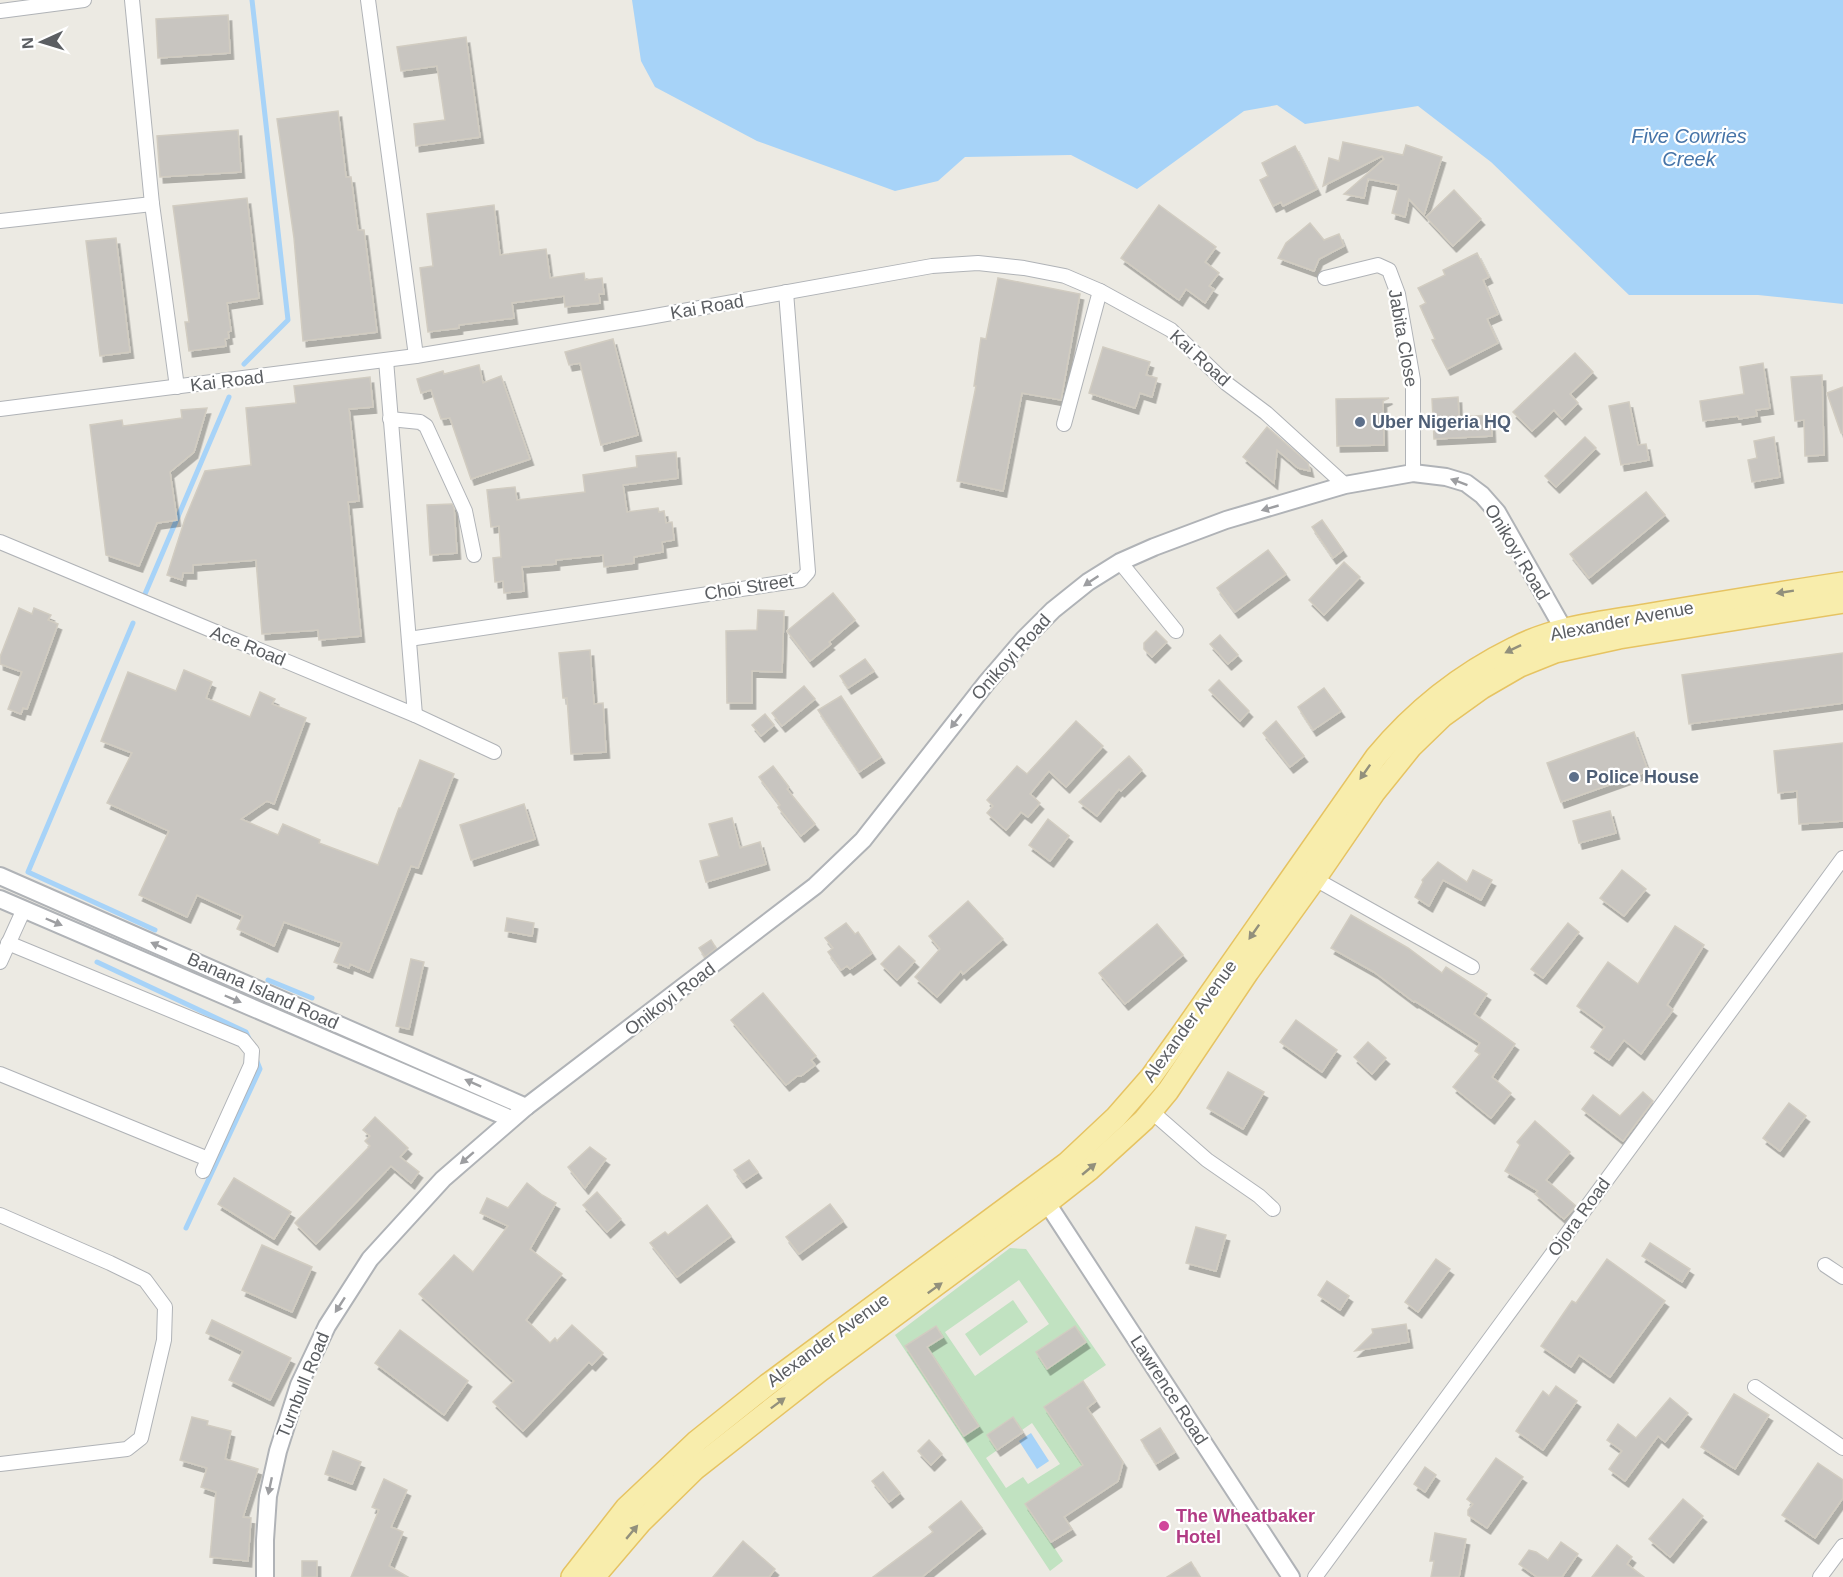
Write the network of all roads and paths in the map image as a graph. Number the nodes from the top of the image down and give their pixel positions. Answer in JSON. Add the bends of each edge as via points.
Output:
{"nodes":[{"id":1,"x":84,"y":0,"type":"edge"},
{"id":2,"x":132,"y":0,"type":"edge"},
{"id":3,"x":368,"y":0,"type":"edge"},
{"id":4,"x":0,"y":11,"type":"edge"},
{"id":5,"x":152,"y":204,"type":"junction"},
{"id":6,"x":0,"y":221,"type":"edge"},
{"id":7,"x":1325,"y":278,"type":"dead end"},
{"id":8,"x":1100,"y":291,"type":"junction"},
{"id":9,"x":786,"y":292,"type":"junction"},
{"id":10,"x":416,"y":356,"type":"junction"},
{"id":11,"x":386,"y":360,"type":"junction"},
{"id":12,"x":177,"y":387,"type":"junction"},
{"id":13,"x":0,"y":409,"type":"edge"},
{"id":14,"x":390,"y":419,"type":"junction"},
{"id":15,"x":1064,"y":424,"type":"dead end"},
{"id":16,"x":1413,"y":472,"type":"junction"},
{"id":17,"x":1346,"y":484,"type":"junction"},
{"id":18,"x":0,"y":542,"type":"edge"},
{"id":19,"x":474,"y":555,"type":"dead end"},
{"id":20,"x":1120,"y":562,"type":"junction"},
{"id":21,"x":1843,"y":583,"type":"edge"},
{"id":22,"x":1843,"y":602,"type":"edge"},
{"id":23,"x":1564,"y":630,"type":"junction"},
{"id":24,"x":1176,"y":631,"type":"dead end"},
{"id":25,"x":409,"y":639,"type":"junction"},
{"id":26,"x":415,"y":715,"type":"junction"},
{"id":27,"x":494,"y":752,"type":"dead end"},
{"id":28,"x":1843,"y":858,"type":"edge"},
{"id":29,"x":0,"y":876,"type":"edge"},
{"id":30,"x":1315,"y":879,"type":"junction"},
{"id":31,"x":0,"y":899,"type":"edge"},
{"id":32,"x":24,"y":909,"type":"junction"},
{"id":33,"x":8,"y":943,"type":"junction"},
{"id":34,"x":0,"y":962,"type":"edge"},
{"id":35,"x":1472,"y":967,"type":"dead end"},
{"id":36,"x":0,"y":1074,"type":"edge"},
{"id":37,"x":526,"y":1107,"type":"junction"},
{"id":38,"x":1151,"y":1111,"type":"junction"},
{"id":39,"x":511,"y":1119,"type":"junction"},
{"id":40,"x":1047,"y":1203,"type":"junction"},
{"id":41,"x":1273,"y":1209,"type":"dead end"},
{"id":42,"x":0,"y":1215,"type":"edge"},
{"id":43,"x":1825,"y":1265,"type":"dead end"},
{"id":44,"x":1843,"y":1277,"type":"edge"},
{"id":45,"x":1755,"y":1387,"type":"dead end"},
{"id":46,"x":1843,"y":1448,"type":"edge"},
{"id":47,"x":0,"y":1464,"type":"edge"},
{"id":48,"x":1843,"y":1546,"type":"edge"},
{"id":49,"x":265,"y":1577,"type":"edge"},
{"id":50,"x":572,"y":1577,"type":"edge"},
{"id":51,"x":594,"y":1577,"type":"edge"},
{"id":52,"x":1291,"y":1577,"type":"edge"},
{"id":53,"x":1315,"y":1577,"type":"edge"},
{"id":54,"x":1820,"y":1577,"type":"edge"}],
"edges":[{"from":1,"to":4,"type":"street"},
{"from":2,"to":5,"type":"street"},
{"from":3,"to":10,"type":"street"},
{"from":5,"to":6,"type":"street"},
{"from":5,"to":12,"type":"street"},
{"from":7,"to":16,"type":"street","name":"Jabita Close","via":[[1378,265],[1389,270],[1398,294],[1413,380]]},
{"from":8,"to":9,"type":"street","name":"Kai Road","via":[[1065,276],[978,263],[932,266]]},
{"from":8,"to":15,"type":"street"},
{"from":8,"to":17,"type":"street","name":"Kai Road","via":[[1171,330],[1226,383]]},
{"from":9,"to":10,"type":"street","name":"Kai Road"},
{"from":9,"to":25,"type":"street","name":"Choi Street","via":[[806,576],[801,580]]},
{"from":10,"to":11,"type":"street","name":"Kai Road"},
{"from":11,"to":12,"type":"street","name":"Kai Road"},
{"from":11,"to":14,"type":"street"},
{"from":12,"to":13,"type":"street","name":"Kai Road"},
{"from":14,"to":19,"type":"street","via":[[426,426],[465,511]]},
{"from":14,"to":25,"type":"street"},
{"from":16,"to":17,"type":"street","name":"Onikoyi Road"},
{"from":23,"to":16,"type":"street","name":"Onikoyi Road","one_way":true,"via":[[1497,512],[1482,495],[1466,483]]},
{"from":17,"to":20,"type":"street","name":"Onikoyi Road","one_way":true,"via":[[1226,520]]},
{"from":18,"to":26,"type":"street","name":"Ace Road"},
{"from":20,"to":24,"type":"street"},
{"from":20,"to":37,"type":"street","name":"Onikoyi Road","one_way":true,"via":[[1053,610],[1024,639],[837,868]]},
{"from":21,"to":23,"type":"main road","name":"Alexander Avenue","one_way":true},
{"from":22,"to":30,"type":"main road","name":"Alexander Avenue","via":[[1619,638],[1555,652],[1520,666],[1482,687],[1443,716],[1411,747]]},
{"from":23,"to":50,"type":"main road","name":"Alexander Avenue","one_way":true,"via":[[1515,646],[1460,678],[1396,733],[1151,1077],[1081,1151],[697,1441],[626,1508]]},
{"from":25,"to":26,"type":"street"},
{"from":26,"to":27,"type":"street","name":"Ace Road"},
{"from":28,"to":53,"type":"street","name":"Ojora Road"},
{"from":37,"to":29,"type":"street","name":"Banana Island Road","one_way":true},
{"from":30,"to":35,"type":"street"},
{"from":30,"to":38,"type":"main road","name":"Alexander Avenue"},
{"from":31,"to":32,"type":"street","name":"Banana Island Road"},
{"from":32,"to":33,"type":"street"},
{"from":32,"to":39,"type":"street","name":"Banana Island Road","one_way":true},
{"from":33,"to":34,"type":"street"},
{"from":33,"to":36,"type":"street","via":[[243,1040],[252,1051],[251,1065],[206,1165]]},
{"from":37,"to":39,"type":"street","name":"Onikoyi Road"},
{"from":40,"to":38,"type":"main road","name":"Alexander Avenue","one_way":true,"via":[[1089,1170]]},
{"from":38,"to":41,"type":"street","via":[[1206,1160]]},
{"from":39,"to":49,"type":"street","name":"Turnbull Road","one_way":true,"via":[[443,1179],[370,1259],[327,1326],[299,1385],[278,1451],[268,1496]]},
{"from":51,"to":40,"type":"main road","name":"Alexander Avenue","one_way":true,"via":[[641,1522],[695,1469]]},
{"from":40,"to":52,"type":"street","name":"Lawrence Road"},
{"from":42,"to":47,"type":"street","via":[[145,1280],[165,1307],[164,1340],[141,1438],[127,1449]]},
{"from":43,"to":44,"type":"street"},
{"from":45,"to":46,"type":"street"},
{"from":48,"to":54,"type":"street"}]}
